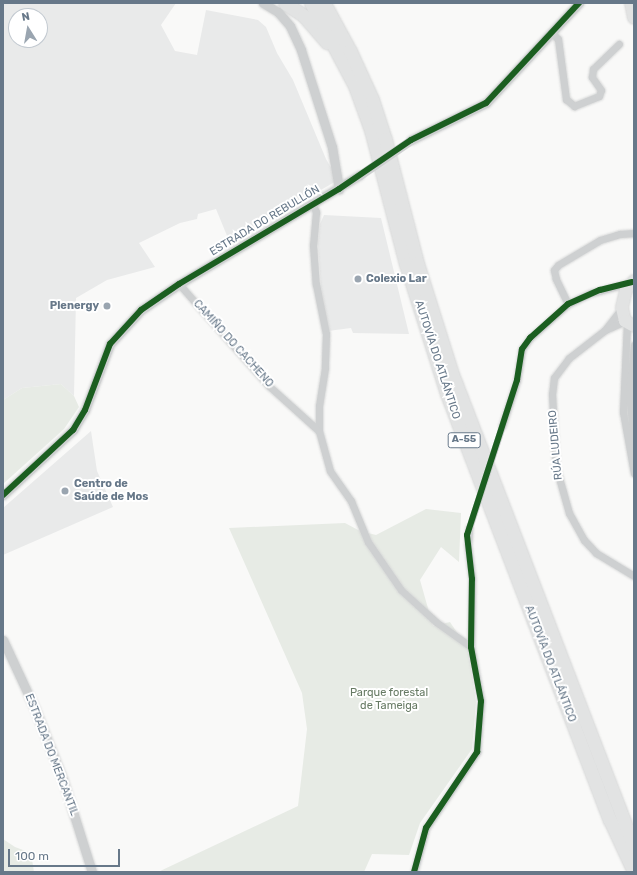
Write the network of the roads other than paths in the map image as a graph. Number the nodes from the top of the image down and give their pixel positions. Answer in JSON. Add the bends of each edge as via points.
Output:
{"nodes":[{"id":1,"x":263,"y":3,"type":"edge"},
{"id":2,"x":285,"y":3,"type":"edge"},
{"id":3,"x":311,"y":3,"type":"edge"},
{"id":4,"x":324,"y":3,"type":"edge"},
{"id":5,"x":579,"y":3,"type":"edge"},
{"id":6,"x":631,"y":3,"type":"edge"},
{"id":7,"x":634,"y":18,"type":"edge"},
{"id":8,"x":552,"y":33,"type":"junction"},
{"id":9,"x":619,"y":44,"type":"dead end"},
{"id":10,"x":341,"y":58,"type":"junction"},
{"id":11,"x":339,"y":189,"type":"junction"},
{"id":12,"x":313,"y":205,"type":"junction"},
{"id":13,"x":634,"y":233,"type":"edge"},
{"id":14,"x":633,"y":281,"type":"edge"},
{"id":15,"x":179,"y":284,"type":"junction"},
{"id":16,"x":610,"y":288,"type":"junction"},
{"id":17,"x":623,"y":302,"type":"junction"},
{"id":18,"x":568,"y":304,"type":"junction"},
{"id":19,"x":629,"y":323,"type":"edge"},
{"id":20,"x":605,"y":330,"type":"junction"},
{"id":21,"x":634,"y":345,"type":"edge"},
{"id":22,"x":319,"y":430,"type":"junction"},
{"id":23,"x":634,"y":444,"type":"edge"},
{"id":24,"x":634,"y":473,"type":"edge"},
{"id":25,"x":3,"y":495,"type":"edge"},
{"id":26,"x":634,"y":576,"type":"edge"},
{"id":27,"x":3,"y":640,"type":"edge"},
{"id":28,"x":471,"y":647,"type":"junction"},
{"id":29,"x":634,"y":847,"type":"edge"},
{"id":30,"x":92,"y":872,"type":"edge"},
{"id":31,"x":414,"y":872,"type":"edge"},
{"id":32,"x":634,"y":872,"type":"edge"}],
"edges":[{"from":1,"to":11,"type":"street","via":[[278,12],[290,26],[301,50],[332,148]]},
{"from":2,"to":10,"type":"highway","via":[[304,16]]},
{"from":3,"to":10,"type":"highway","name":"AUTOVÍA DO ATLÁNTICO","number":"A-55"},
{"from":4,"to":29,"type":"highway","name":"AUTOVÍA DO ATLÁNTICO","number":"A-55","via":[[372,99],[451,371]]},
{"from":5,"to":8,"type":"street","name":"ESTRADA DO REBULLÓN"},
{"from":6,"to":7,"type":"highway"},
{"from":8,"to":9,"type":"street","via":[[558,39],[566,99],[574,106],[599,96],[601,90],[592,77],[593,69],[601,58]]},
{"from":8,"to":11,"type":"street","name":"ESTRADA DO REBULLÓN","bridge":true,"via":[[486,103],[411,140]]},
{"from":10,"to":32,"type":"highway","name":"AUTOVÍA DO ATLÁNTICO","number":"A-55","via":[[371,130],[409,271],[447,394],[607,813]]},
{"from":11,"to":12,"type":"street","name":"ESTRADA DO REBULLÓN"},
{"from":12,"to":15,"type":"street","name":"ESTRADA DO REBULLÓN"},
{"from":12,"to":22,"type":"street","via":[[316,217],[313,245],[316,284],[326,334],[325,368],[318,406]]},
{"from":13,"to":18,"type":"street","via":[[600,240],[558,265],[554,270],[556,279]]},
{"from":14,"to":16,"type":"street"},
{"from":14,"to":17,"type":"highway"},
{"from":15,"to":22,"type":"street","name":"CAMIÑO DO CACHENO","via":[[269,386]]},
{"from":15,"to":25,"type":"street","name":"ESTRADA DO REBULLÓN","via":[[141,310],[118,332],[104,357],[85,410],[73,430]]},
{"from":16,"to":17,"type":"street","via":[[618,290]]},
{"from":16,"to":18,"type":"street"},
{"from":17,"to":19,"type":"highway"},
{"from":17,"to":20,"type":"street","name":"RÚA LUDEIRO"},
{"from":18,"to":28,"type":"street","bridge":true,"via":[[530,338],[522,349],[517,380],[469,528],[472,579]]},
{"from":19,"to":20,"type":"street","name":"RÚA LUDEIRO"},
{"from":19,"to":24,"type":"street","via":[[623,412]]},
{"from":20,"to":26,"type":"street","name":"RÚA LUDEIRO","via":[[569,358],[554,378],[552,394],[556,467],[569,513],[584,540],[596,553]]},
{"from":21,"to":23,"type":"street","via":[[628,393]]},
{"from":22,"to":28,"type":"street","via":[[330,471],[351,501],[368,542],[385,570],[401,590],[436,622]]},
{"from":27,"to":30,"type":"street","name":"ESTRADA DO MERCANTIL","via":[[35,709],[63,780]]},
{"from":28,"to":31,"type":"street","via":[[481,701],[477,752],[426,828]]}]}
